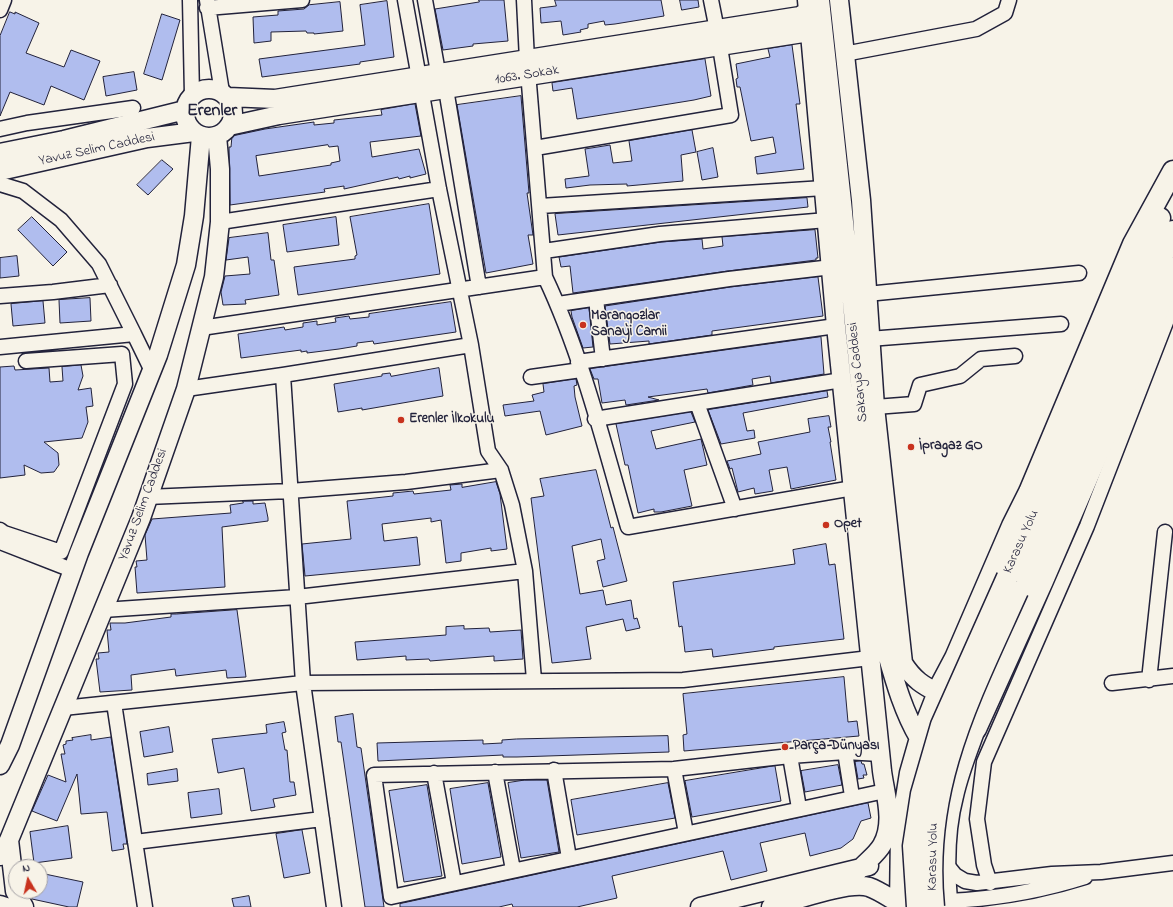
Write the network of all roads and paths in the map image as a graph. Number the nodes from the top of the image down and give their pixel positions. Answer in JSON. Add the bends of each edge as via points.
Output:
{"nodes":[{"id":1,"x":4,"y":0,"type":"edge"},
{"id":2,"x":190,"y":0,"type":"edge"},
{"id":3,"x":300,"y":0,"type":"edge"},
{"id":4,"x":405,"y":0,"type":"edge"},
{"id":5,"x":425,"y":0,"type":"edge"},
{"id":6,"x":524,"y":0,"type":"edge"},
{"id":7,"x":711,"y":0,"type":"edge"},
{"id":8,"x":839,"y":0,"type":"edge"},
{"id":9,"x":1009,"y":0,"type":"edge"},
{"id":10,"x":207,"y":4,"type":"edge"},
{"id":11,"x":814,"y":4,"type":"edge"},
{"id":12,"x":0,"y":10,"type":"edge"},
{"id":13,"x":718,"y":38,"type":"junction"},
{"id":14,"x":817,"y":39,"type":"junction"},
{"id":15,"x":844,"y":54,"type":"junction"},
{"id":16,"x":528,"y":68,"type":"junction"},
{"id":17,"x":438,"y":72,"type":"junction"},
{"id":18,"x":419,"y":84,"type":"junction"},
{"id":19,"x":446,"y":88,"type":"junction"},
{"id":20,"x":225,"y":95,"type":"junction"},
{"id":21,"x":188,"y":103,"type":"junction"},
{"id":22,"x":133,"y":108,"type":"dead end"},
{"id":23,"x":0,"y":129,"type":"edge"},
{"id":24,"x":210,"y":133,"type":"junction"},
{"id":25,"x":535,"y":148,"type":"junction"},
{"id":26,"x":0,"y":153,"type":"edge"},
{"id":27,"x":0,"y":171,"type":"edge"},
{"id":28,"x":1173,"y":171,"type":"edge"},
{"id":29,"x":0,"y":184,"type":"edge"},
{"id":30,"x":1173,"y":186,"type":"edge"},
{"id":31,"x":824,"y":188,"type":"junction"},
{"id":32,"x":439,"y":189,"type":"junction"},
{"id":33,"x":540,"y":206,"type":"junction"},
{"id":34,"x":827,"y":220,"type":"junction"},
{"id":35,"x":220,"y":222,"type":"junction"},
{"id":36,"x":1173,"y":231,"type":"edge"},
{"id":37,"x":544,"y":250,"type":"junction"},
{"id":38,"x":832,"y":267,"type":"junction"},
{"id":39,"x":1173,"y":268,"type":"edge"},
{"id":40,"x":1080,"y":273,"type":"dead end"},
{"id":41,"x":545,"y":277,"type":"junction"},
{"id":42,"x":110,"y":285,"type":"junction"},
{"id":43,"x":479,"y":287,"type":"junction"},
{"id":44,"x":460,"y":289,"type":"junction"},
{"id":45,"x":867,"y":294,"type":"junction"},
{"id":46,"x":0,"y":296,"type":"edge"},
{"id":47,"x":596,"y":299,"type":"junction"},
{"id":48,"x":558,"y":304,"type":"junction"},
{"id":49,"x":1173,"y":304,"type":"edge"},
{"id":50,"x":1061,"y":324,"type":"dead end"},
{"id":51,"x":836,"y":326,"type":"junction"},
{"id":52,"x":201,"y":328,"type":"junction"},
{"id":53,"x":134,"y":334,"type":"junction"},
{"id":54,"x":869,"y":340,"type":"junction"},
{"id":55,"x":471,"y":345,"type":"junction"},
{"id":56,"x":0,"y":347,"type":"edge"},
{"id":57,"x":1014,"y":356,"type":"dead end"},
{"id":58,"x":603,"y":359,"type":"junction"},
{"id":59,"x":26,"y":361,"type":"dead end"},
{"id":60,"x":579,"y":366,"type":"junction"},
{"id":61,"x":152,"y":371,"type":"junction"},
{"id":62,"x":283,"y":376,"type":"junction"},
{"id":63,"x":531,"y":377,"type":"dead end"},
{"id":64,"x":842,"y":380,"type":"junction"},
{"id":65,"x":186,"y":389,"type":"junction"},
{"id":66,"x":697,"y":403,"type":"junction"},
{"id":67,"x":875,"y":407,"type":"junction"},
{"id":68,"x":596,"y":419,"type":"junction"},
{"id":69,"x":501,"y":470,"type":"junction"},
{"id":70,"x":853,"y":488,"type":"junction"},
{"id":71,"x":290,"y":491,"type":"junction"},
{"id":72,"x":147,"y":497,"type":"junction"},
{"id":73,"x":735,"y":509,"type":"junction"},
{"id":74,"x":0,"y":530,"type":"edge"},
{"id":75,"x":1166,"y":532,"type":"dead end"},
{"id":76,"x":0,"y":542,"type":"edge"},
{"id":77,"x":72,"y":570,"type":"junction"},
{"id":78,"x":525,"y":571,"type":"junction"},
{"id":79,"x":1013,"y":584,"type":"junction"},
{"id":80,"x":297,"y":596,"type":"junction"},
{"id":81,"x":103,"y":610,"type":"junction"},
{"id":82,"x":870,"y":658,"type":"junction"},
{"id":83,"x":1173,"y":676,"type":"edge"},
{"id":84,"x":534,"y":680,"type":"junction"},
{"id":85,"x":1149,"y":680,"type":"junction"},
{"id":86,"x":302,"y":683,"type":"junction"},
{"id":87,"x":1112,"y":683,"type":"dead end"},
{"id":88,"x":938,"y":692,"type":"junction"},
{"id":89,"x":114,"y":703,"type":"junction"},
{"id":90,"x":63,"y":708,"type":"junction"},
{"id":91,"x":976,"y":729,"type":"junction"},
{"id":92,"x":919,"y":738,"type":"junction"},
{"id":93,"x":845,"y":752,"type":"junction"},
{"id":94,"x":790,"y":756,"type":"junction"},
{"id":95,"x":881,"y":762,"type":"junction"},
{"id":96,"x":0,"y":765,"type":"edge"},
{"id":97,"x":674,"y":769,"type":"junction"},
{"id":98,"x":554,"y":770,"type":"junction"},
{"id":99,"x":962,"y":770,"type":"junction"},
{"id":100,"x":910,"y":771,"type":"junction"},
{"id":101,"x":495,"y":772,"type":"junction"},
{"id":102,"x":434,"y":774,"type":"junction"},
{"id":103,"x":885,"y":791,"type":"junction"},
{"id":104,"x":852,"y":796,"type":"junction"},
{"id":105,"x":906,"y":797,"type":"junction"},
{"id":106,"x":799,"y":808,"type":"junction"},
{"id":107,"x":322,"y":819,"type":"junction"},
{"id":108,"x":900,"y":830,"type":"junction"},
{"id":109,"x":686,"y":832,"type":"junction"},
{"id":110,"x":9,"y":840,"type":"junction"},
{"id":111,"x":135,"y":842,"type":"junction"},
{"id":112,"x":0,"y":856,"type":"edge"},
{"id":113,"x":569,"y":858,"type":"junction"},
{"id":114,"x":1173,"y":863,"type":"edge"},
{"id":115,"x":946,"y":864,"type":"junction"},
{"id":116,"x":512,"y":870,"type":"junction"},
{"id":117,"x":859,"y":870,"type":"junction"},
{"id":118,"x":1101,"y":872,"type":"junction"},
{"id":119,"x":454,"y":883,"type":"junction"},
{"id":120,"x":990,"y":883,"type":"junction"},
{"id":121,"x":977,"y":904,"type":"edge"},
{"id":122,"x":0,"y":905,"type":"edge"},
{"id":123,"x":906,"y":906,"type":"edge"},
{"id":124,"x":942,"y":906,"type":"edge"},
{"id":125,"x":6,"y":907,"type":"edge"},
{"id":126,"x":24,"y":907,"type":"edge"},
{"id":127,"x":145,"y":907,"type":"edge"},
{"id":128,"x":334,"y":907,"type":"edge"},
{"id":129,"x":700,"y":907,"type":"edge"},
{"id":130,"x":771,"y":907,"type":"edge"}],
"edges":[{"from":1,"to":12,"type":"street"},
{"from":2,"to":21,"type":"street"},
{"from":3,"to":10,"type":"street"},
{"from":4,"to":18,"type":"street"},
{"from":5,"to":17,"type":"street"},
{"from":6,"to":16,"type":"street"},
{"from":7,"to":13,"type":"street"},
{"from":8,"to":15,"type":"main road","name":"Sakarya Caddesi"},
{"from":9,"to":15,"type":"street","via":[[1005,13],[976,29]]},
{"from":10,"to":20,"type":"street"},
{"from":11,"to":13,"type":"main road","name":"1063. Sokak","via":[[800,16]]},
{"from":11,"to":14,"type":"main road","name":"Sakarya Caddesi"},
{"from":13,"to":14,"type":"main road","name":"1063. Sokak","via":[[803,33]]},
{"from":13,"to":16,"type":"main road","name":"1063. Sokak"},
{"from":13,"to":25,"type":"street","via":[[731,116]]},
{"from":14,"to":31,"type":"main road"},
{"from":14,"to":92,"type":"main road","name":"Sakarya Caddesi","via":[[842,202],[887,654],[897,689]]},
{"from":15,"to":45,"type":"main road","name":"Sakarya Caddesi","via":[[861,200]]},
{"from":16,"to":17,"type":"main road","name":"1063. Sokak"},
{"from":16,"to":19,"type":"main road","name":"1063. Sokak"},
{"from":16,"to":25,"type":"street"},
{"from":17,"to":18,"type":"main road","name":"1063. Sokak"},
{"from":18,"to":19,"type":"main road","name":"1063. Sokak"},
{"from":18,"to":20,"type":"main road","name":"1063. Sokak","via":[[275,99]]},
{"from":18,"to":24,"type":"main road","name":"1063. Sokak"},
{"from":18,"to":32,"type":"street"},
{"from":19,"to":43,"type":"street"},
{"from":20,"to":21,"type":"main road","via":[[207,89]]},
{"from":20,"to":24,"type":"main road","via":[[233,112]]},
{"from":21,"to":24,"type":"main road","via":[[185,118],[188,126]]},
{"from":21,"to":26,"type":"main road","name":"Yavuz Selim Caddesi","via":[[64,140]]},
{"from":22,"to":23,"type":"street"},
{"from":24,"to":27,"type":"main road","name":"Yavuz Selim Caddesi","via":[[147,138]]},
{"from":24,"to":35,"type":"main road","name":"Yavuz Selim Caddesi","via":[[220,169]]},
{"from":24,"to":61,"type":"main road","via":[[186,265]]},
{"from":25,"to":33,"type":"street"},
{"from":28,"to":88,"type":"highway","via":[[1133,244],[1029,492]]},
{"from":29,"to":42,"type":"street","via":[[23,191],[61,220],[99,264]]},
{"from":30,"to":79,"type":"highway","name":"Karasu Yolu"},
{"from":31,"to":33,"type":"street"},
{"from":31,"to":34,"type":"main road"},
{"from":32,"to":35,"type":"street"},
{"from":32,"to":44,"type":"street"},
{"from":33,"to":37,"type":"street"},
{"from":34,"to":37,"type":"street","via":[[660,234]]},
{"from":34,"to":38,"type":"main road"},
{"from":35,"to":52,"type":"main road","name":"Yavuz Selim Caddesi","via":[[214,277]]},
{"from":36,"to":79,"type":"highway","name":"Karasu Yolu","via":[[1090,434]]},
{"from":37,"to":41,"type":"street"},
{"from":38,"to":47,"type":"street"},
{"from":38,"to":51,"type":"main road"},
{"from":39,"to":91,"type":"highway","via":[[1158,313],[1043,581]]},
{"from":40,"to":45,"type":"street"},
{"from":41,"to":43,"type":"street"},
{"from":41,"to":48,"type":"street"},
{"from":42,"to":46,"type":"street"},
{"from":42,"to":53,"type":"street"},
{"from":43,"to":44,"type":"street"},
{"from":44,"to":52,"type":"street"},
{"from":44,"to":55,"type":"street"},
{"from":45,"to":54,"type":"main road","name":"Sakarya Caddesi"},
{"from":47,"to":48,"type":"street"},
{"from":47,"to":58,"type":"street"},
{"from":48,"to":60,"type":"street"},
{"from":49,"to":120,"type":"street","via":[[1087,526],[984,762],[977,819],[984,865]]},
{"from":50,"to":54,"type":"street"},
{"from":51,"to":58,"type":"street"},
{"from":51,"to":64,"type":"main road"},
{"from":52,"to":65,"type":"main road","name":"Yavuz Selim Caddesi"},
{"from":53,"to":56,"type":"street"},
{"from":53,"to":61,"type":"street"},
{"from":54,"to":67,"type":"main road","name":"Sakarya Caddesi"},
{"from":55,"to":62,"type":"street"},
{"from":55,"to":69,"type":"street","via":[[488,451]]},
{"from":57,"to":67,"type":"street","via":[[981,359],[960,376],[920,385],[914,404]]},
{"from":58,"to":60,"type":"street"},
{"from":59,"to":74,"type":"street","via":[[122,354],[125,384],[61,552]]},
{"from":60,"to":63,"type":"street"},
{"from":60,"to":68,"type":"street"},
{"from":61,"to":77,"type":"main road"},
{"from":62,"to":65,"type":"street"},
{"from":62,"to":71,"type":"street"},
{"from":64,"to":66,"type":"street"},
{"from":64,"to":70,"type":"main road"},
{"from":65,"to":72,"type":"main road","name":"Yavuz Selim Caddesi"},
{"from":66,"to":68,"type":"street"},
{"from":66,"to":73,"type":"street"},
{"from":67,"to":88,"type":"main road","name":"Sakarya Caddesi","via":[[903,663],[912,677]]},
{"from":68,"to":73,"type":"street","via":[[628,527]]},
{"from":69,"to":71,"type":"street","via":[[406,482]]},
{"from":69,"to":78,"type":"street","via":[[512,505]]},
{"from":70,"to":73,"type":"street"},
{"from":70,"to":82,"type":"main road"},
{"from":71,"to":72,"type":"street"},
{"from":71,"to":80,"type":"street"},
{"from":72,"to":81,"type":"main road","name":"Yavuz Selim Caddesi"},
{"from":75,"to":85,"type":"street"},
{"from":76,"to":77,"type":"street"},
{"from":77,"to":96,"type":"main road","via":[[10,745]]},
{"from":78,"to":80,"type":"street"},
{"from":78,"to":84,"type":"street"},
{"from":79,"to":123,"type":"highway","name":"Karasu Yolu","bridge":true,"via":[[941,725],[922,794]]},
{"from":79,"to":124,"type":"highway","name":"Karasu Yolu","bridge":true,"via":[[946,763],[932,844]]},
{"from":80,"to":81,"type":"street"},
{"from":80,"to":86,"type":"street"},
{"from":81,"to":90,"type":"main road","name":"Yavuz Selim Caddesi"},
{"from":82,"to":84,"type":"street","via":[[684,680]]},
{"from":82,"to":95,"type":"main road"},
{"from":83,"to":85,"type":"street"},
{"from":84,"to":86,"type":"street"},
{"from":85,"to":87,"type":"street"},
{"from":86,"to":89,"type":"street"},
{"from":86,"to":107,"type":"street"},
{"from":88,"to":91,"type":"main road","name":"Sakarya Caddesi","via":[[959,705]]},
{"from":88,"to":92,"type":"main road"},
{"from":89,"to":90,"type":"street"},
{"from":89,"to":111,"type":"street"},
{"from":90,"to":110,"type":"main road","name":"Yavuz Selim Caddesi"},
{"from":91,"to":99,"type":"main road"},
{"from":92,"to":99,"type":"main road","name":"Sakarya Caddesi","via":[[937,764]]},
{"from":92,"to":100,"type":"main road"},
{"from":93,"to":94,"type":"street"},
{"from":93,"to":95,"type":"street"},
{"from":93,"to":104,"type":"street"},
{"from":94,"to":97,"type":"street"},
{"from":94,"to":106,"type":"street"},
{"from":95,"to":100,"type":"main road","via":[[886,778],[894,783],[903,780]]},
{"from":95,"to":103,"type":"main road"},
{"from":97,"to":98,"type":"street"},
{"from":97,"to":109,"type":"street"},
{"from":98,"to":101,"type":"street"},
{"from":98,"to":113,"type":"street"},
{"from":99,"to":115,"type":"main road","via":[[954,797]]},
{"from":100,"to":105,"type":"main road"},
{"from":101,"to":102,"type":"street"},
{"from":101,"to":116,"type":"street"},
{"from":102,"to":119,"type":"street"},
{"from":102,"to":119,"type":"street","via":[[374,775],[391,897]]},
{"from":103,"to":104,"type":"street"},
{"from":103,"to":105,"type":"main road"},
{"from":103,"to":117,"type":"main road","via":[[887,834],[882,845]]},
{"from":104,"to":106,"type":"street"},
{"from":105,"to":108,"type":"main road"},
{"from":106,"to":109,"type":"street"},
{"from":107,"to":111,"type":"street"},
{"from":107,"to":128,"type":"street"},
{"from":108,"to":117,"type":"main road","via":[[894,847],[887,856]]},
{"from":108,"to":123,"type":"main road"},
{"from":109,"to":113,"type":"street"},
{"from":110,"to":112,"type":"main road","name":"Yavuz Selim Caddesi"},
{"from":110,"to":126,"type":"main road","via":[[15,891]]},
{"from":111,"to":127,"type":"street"},
{"from":113,"to":116,"type":"street"},
{"from":114,"to":118,"type":"street"},
{"from":115,"to":120,"type":"street","via":[[955,875],[965,881]]},
{"from":115,"to":124,"type":"main road"},
{"from":116,"to":119,"type":"street"},
{"from":117,"to":129,"type":"main road"},
{"from":118,"to":120,"type":"street","via":[[1052,874]]},
{"from":118,"to":121,"type":"street","via":[[1054,888]]},
{"from":121,"to":124,"type":"street"},
{"from":122,"to":125,"type":"main road"},
{"from":123,"to":130,"type":"main road","via":[[868,887],[854,886]]}]}
